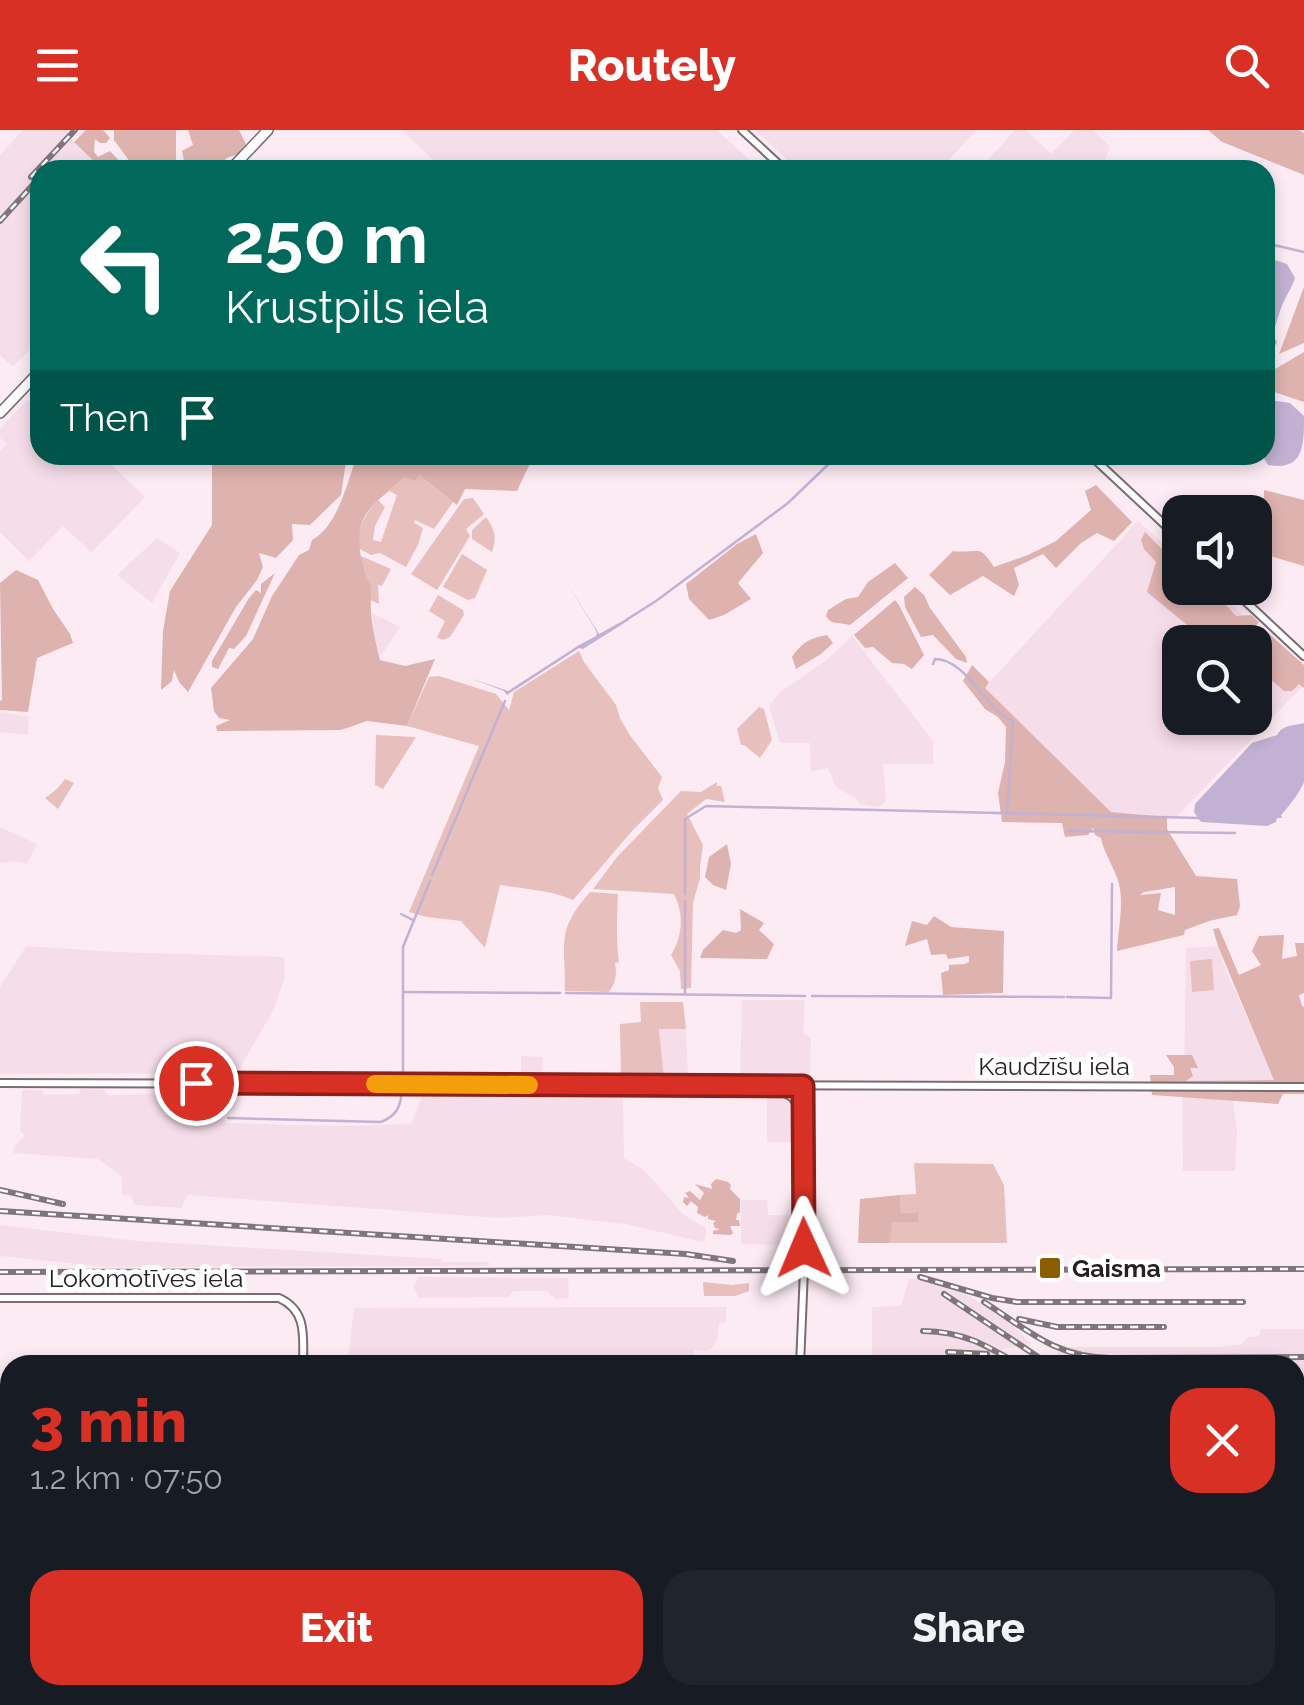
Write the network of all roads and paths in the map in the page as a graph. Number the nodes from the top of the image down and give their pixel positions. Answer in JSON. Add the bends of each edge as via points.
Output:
{"nodes":[{"id":1,"x":268,"y":130,"type":"edge"},
{"id":2,"x":742,"y":130,"type":"edge"},
{"id":3,"x":240,"y":160,"type":"edge"},
{"id":4,"x":774,"y":160,"type":"edge"},
{"id":5,"x":30,"y":382,"type":"edge"},
{"id":6,"x":0,"y":413,"type":"edge"},
{"id":7,"x":1101,"y":465,"type":"edge"},
{"id":8,"x":1162,"y":522,"type":"edge"},
{"id":9,"x":1249,"y":605,"type":"edge"},
{"id":10,"x":1304,"y":656,"type":"edge"},
{"id":11,"x":0,"y":1083,"type":"edge"},
{"id":12,"x":771,"y":1086,"type":"junction"},
{"id":13,"x":803,"y":1086,"type":"junction"},
{"id":14,"x":1304,"y":1087,"type":"edge"},
{"id":15,"x":803,"y":1119,"type":"junction"},
{"id":16,"x":0,"y":1298,"type":"edge"},
{"id":17,"x":303,"y":1355,"type":"edge"},
{"id":18,"x":800,"y":1355,"type":"edge"}],
"edges":[{"from":1,"to":3,"type":"main road"},
{"from":2,"to":4,"type":"street"},
{"from":5,"to":6,"type":"main road"},
{"from":7,"to":8,"type":"street"},
{"from":9,"to":10,"type":"street"},
{"from":11,"to":12,"type":"street","name":"Kaudzīšu iela"},
{"from":12,"to":13,"type":"street","name":"Kaudzīšu iela"},
{"from":12,"to":15,"type":"street","via":[[793,1098]]},
{"from":13,"to":14,"type":"street","name":"Kaudzīšu iela"},
{"from":13,"to":15,"type":"street"},
{"from":15,"to":18,"type":"street"},
{"from":16,"to":17,"type":"street","name":"Lokomotīves iela","via":[[279,1298],[302,1320]]}]}
